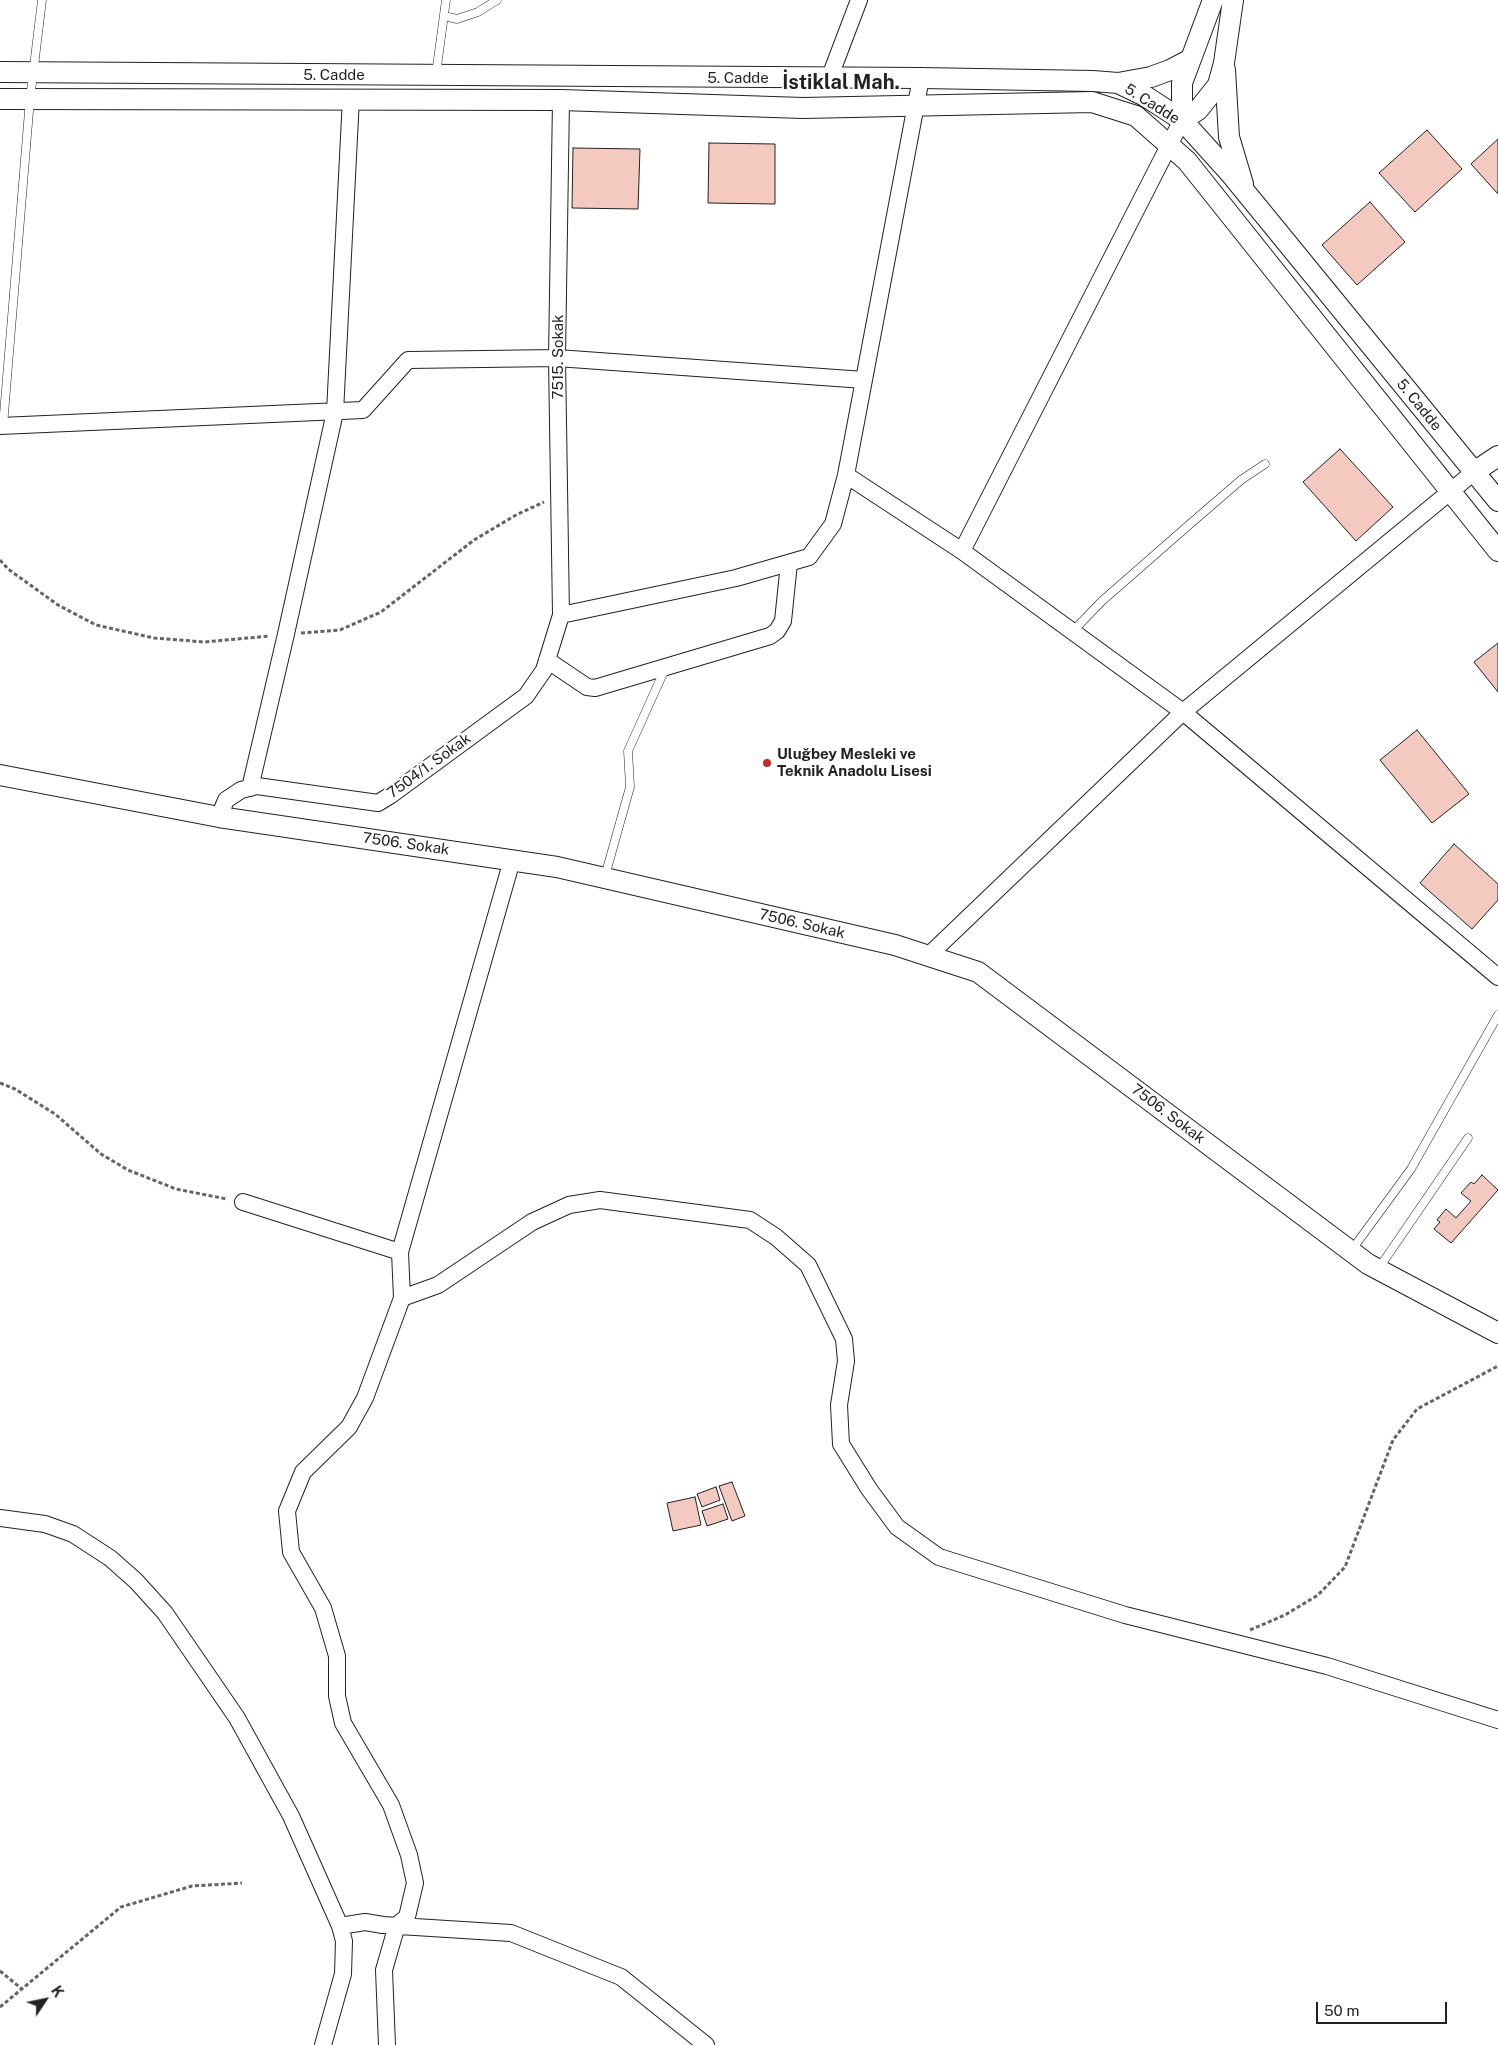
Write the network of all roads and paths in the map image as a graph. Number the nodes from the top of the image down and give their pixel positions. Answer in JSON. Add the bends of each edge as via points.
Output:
{"nodes":[{"id":1,"x":42,"y":0,"type":"edge"},
{"id":2,"x":446,"y":0,"type":"edge"},
{"id":3,"x":497,"y":0,"type":"edge"},
{"id":4,"x":859,"y":0,"type":"edge"},
{"id":5,"x":1213,"y":0,"type":"edge"},
{"id":6,"x":1233,"y":0,"type":"edge"},
{"id":7,"x":444,"y":16,"type":"junction"},
{"id":8,"x":1191,"y":59,"type":"junction"},
{"id":9,"x":1224,"y":63,"type":"junction"},
{"id":10,"x":0,"y":72,"type":"edge"},
{"id":11,"x":34,"y":73,"type":"junction"},
{"id":12,"x":436,"y":76,"type":"junction"},
{"id":13,"x":829,"y":78,"type":"junction"},
{"id":14,"x":921,"y":78,"type":"junction"},
{"id":15,"x":1118,"y":83,"type":"junction"},
{"id":16,"x":351,"y":98,"type":"junction"},
{"id":17,"x":0,"y":99,"type":"edge"},
{"id":18,"x":30,"y":99,"type":"junction"},
{"id":19,"x":561,"y":100,"type":"junction"},
{"id":20,"x":916,"y":106,"type":"junction"},
{"id":21,"x":1182,"y":120,"type":"junction"},
{"id":22,"x":1169,"y":145,"type":"junction"},
{"id":23,"x":1246,"y":193,"type":"junction"},
{"id":24,"x":557,"y":358,"type":"junction"},
{"id":25,"x":864,"y":380,"type":"junction"},
{"id":26,"x":335,"y":412,"type":"junction"},
{"id":27,"x":1,"y":426,"type":"edge"},
{"id":28,"x":1498,"y":456,"type":"edge"},
{"id":29,"x":1265,"y":464,"type":"dead end"},
{"id":30,"x":1474,"y":472,"type":"junction"},
{"id":31,"x":846,"y":475,"type":"junction"},
{"id":32,"x":1452,"y":491,"type":"junction"},
{"id":33,"x":1498,"y":501,"type":"edge"},
{"id":34,"x":962,"y":551,"type":"junction"},
{"id":35,"x":1498,"y":551,"type":"edge"},
{"id":36,"x":789,"y":563,"type":"junction"},
{"id":37,"x":561,"y":615,"type":"junction"},
{"id":38,"x":1072,"y":632,"type":"junction"},
{"id":39,"x":547,"y":660,"type":"junction"},
{"id":40,"x":665,"y":667,"type":"junction"},
{"id":41,"x":1182,"y":712,"type":"junction"},
{"id":42,"x":0,"y":775,"type":"edge"},
{"id":43,"x":250,"y":788,"type":"junction"},
{"id":44,"x":219,"y":817,"type":"junction"},
{"id":45,"x":512,"y":860,"type":"junction"},
{"id":46,"x":604,"y":878,"type":"junction"},
{"id":47,"x":928,"y":956,"type":"junction"},
{"id":48,"x":1498,"y":977,"type":"edge"},
{"id":49,"x":1498,"y":1015,"type":"edge"},
{"id":50,"x":0,"y":1083,"type":"edge"},
{"id":51,"x":1468,"y":1138,"type":"dead end"},
{"id":52,"x":243,"y":1202,"type":"joint"},
{"id":53,"x":1351,"y":1251,"type":"junction"},
{"id":54,"x":400,"y":1252,"type":"junction"},
{"id":55,"x":1378,"y":1269,"type":"junction"},
{"id":56,"x":402,"y":1298,"type":"junction"},
{"id":57,"x":1498,"y":1333,"type":"edge"},
{"id":58,"x":1498,"y":1366,"type":"edge"},
{"id":59,"x":0,"y":1518,"type":"edge"},
{"id":60,"x":1226,"y":1640,"type":"junction"},
{"id":61,"x":1498,"y":1720,"type":"edge"},
{"id":62,"x":242,"y":1884,"type":"dead end"},
{"id":63,"x":390,"y":1925,"type":"junction"},
{"id":64,"x":340,"y":1926,"type":"junction"},
{"id":65,"x":0,"y":1971,"type":"edge"},
{"id":66,"x":22,"y":1989,"type":"junction"},
{"id":67,"x":0,"y":2007,"type":"edge"},
{"id":68,"x":323,"y":2045,"type":"edge"},
{"id":69,"x":387,"y":2045,"type":"edge"},
{"id":70,"x":706,"y":2045,"type":"edge"}],
"edges":[{"from":1,"to":11,"type":"lane"},
{"from":2,"to":7,"type":"lane"},
{"from":3,"to":7,"type":"lane","via":[[478,12],[457,19]]},
{"from":4,"to":13,"type":"street"},
{"from":5,"to":8,"type":"street"},
{"from":6,"to":9,"type":"street"},
{"from":7,"to":12,"type":"lane"},
{"from":8,"to":15,"type":"street","via":[[1151,77]]},
{"from":8,"to":21,"type":"street","via":[[1182,83]]},
{"from":9,"to":21,"type":"street","via":[[1218,86],[1198,110]]},
{"from":9,"to":23,"type":"street","via":[[1229,138]]},
{"from":10,"to":11,"type":"street","name":"5. Cadde"},
{"from":11,"to":12,"type":"street","name":"5. Cadde"},
{"from":11,"to":18,"type":"lane"},
{"from":12,"to":13,"type":"street","name":"5. Cadde"},
{"from":13,"to":14,"type":"street","name":"5. Cadde"},
{"from":14,"to":15,"type":"street","name":"5. Cadde"},
{"from":14,"to":20,"type":"street"},
{"from":15,"to":21,"type":"street","name":"5. Cadde","via":[[1146,96]]},
{"from":16,"to":18,"type":"street"},
{"from":16,"to":19,"type":"street"},
{"from":16,"to":26,"type":"street"},
{"from":17,"to":18,"type":"street"},
{"from":18,"to":27,"type":"lane"},
{"from":19,"to":20,"type":"street","via":[[803,108]]},
{"from":19,"to":24,"type":"street","name":"7515. Sokak"},
{"from":20,"to":22,"type":"street","via":[[1092,102],[1136,116]]},
{"from":20,"to":25,"type":"street"},
{"from":21,"to":22,"type":"street"},
{"from":21,"to":23,"type":"street","name":"5. Cadde"},
{"from":22,"to":32,"type":"street","via":[[1187,160]]},
{"from":22,"to":34,"type":"street"},
{"from":23,"to":30,"type":"street","name":"5. Cadde"},
{"from":24,"to":25,"type":"street"},
{"from":24,"to":26,"type":"street","via":[[408,360],[362,410]]},
{"from":24,"to":37,"type":"street","name":"7515. Sokak"},
{"from":25,"to":31,"type":"street"},
{"from":26,"to":27,"type":"street"},
{"from":26,"to":43,"type":"street"},
{"from":28,"to":30,"type":"street"},
{"from":29,"to":38,"type":"lane","via":[[1190,524],[1102,601]]},
{"from":30,"to":32,"type":"street"},
{"from":30,"to":33,"type":"street","name":"5. Cadde"},
{"from":31,"to":34,"type":"street"},
{"from":31,"to":36,"type":"street","via":[[833,524],[809,557]]},
{"from":32,"to":35,"type":"street"},
{"from":32,"to":41,"type":"street"},
{"from":34,"to":38,"type":"street"},
{"from":36,"to":37,"type":"street","via":[[736,578]]},
{"from":36,"to":40,"type":"street","via":[[786,610],[777,631],[770,636]]},
{"from":37,"to":39,"type":"street","name":"7504/1. Sokak"},
{"from":38,"to":41,"type":"street"},
{"from":39,"to":40,"type":"street","via":[[587,687],[595,688]]},
{"from":39,"to":43,"type":"street","name":"7504/1. Sokak","via":[[526,696],[378,803],[257,786]]},
{"from":40,"to":46,"type":"lane","via":[[628,751],[630,787]]},
{"from":41,"to":47,"type":"street"},
{"from":41,"to":48,"type":"street"},
{"from":42,"to":44,"type":"street","name":"7506. Sokak"},
{"from":43,"to":44,"type":"street","name":"7504/1. Sokak","via":[[240,790],[226,800]]},
{"from":44,"to":45,"type":"street","name":"7506. Sokak"},
{"from":45,"to":46,"type":"street","name":"7506. Sokak"},
{"from":45,"to":54,"type":"street"},
{"from":46,"to":47,"type":"street","name":"7506. Sokak"},
{"from":47,"to":53,"type":"street","name":"7506. Sokak","via":[[978,972]]},
{"from":49,"to":53,"type":"lane","via":[[1411,1169]]},
{"from":50,"to":52,"type":"path","via":[[55,1114],[101,1154],[128,1170],[176,1189]]},
{"from":51,"to":55,"type":"lane"},
{"from":52,"to":54,"type":"street"},
{"from":53,"to":55,"type":"street","name":"7506. Sokak"},
{"from":54,"to":56,"type":"street"},
{"from":55,"to":57,"type":"street","name":"7506. Sokak"},
{"from":56,"to":60,"type":"street","via":[[438,1285],[532,1222],[569,1205],[600,1200],[750,1220],[776,1237],[808,1265],[844,1338],[846,1361],[839,1405],[841,1444],[897,1527],[939,1558],[1125,1615]]},
{"from":56,"to":63,"type":"street","via":[[365,1398],[348,1427],[303,1472],[287,1511],[291,1552],[323,1608],[337,1656],[337,1696],[342,1723],[391,1805],[409,1855],[415,1883],[407,1917]]},
{"from":58,"to":60,"type":"path","via":[[1417,1409],[1393,1440],[1345,1567],[1318,1595],[1285,1615]]},
{"from":59,"to":64,"type":"street","via":[[45,1524],[73,1534],[110,1558],[165,1613],[237,1718],[291,1816]]},
{"from":60,"to":61,"type":"street","via":[[1327,1666]]},
{"from":62,"to":66,"type":"path","via":[[192,1886],[121,1907]]},
{"from":63,"to":64,"type":"street","via":[[365,1922]]},
{"from":63,"to":69,"type":"street","via":[[384,1970]]},
{"from":63,"to":70,"type":"street","via":[[511,1933],[621,1977]]},
{"from":64,"to":68,"type":"street","via":[[344,1942],[343,1974]]},
{"from":65,"to":66,"type":"path"},
{"from":66,"to":67,"type":"path"}]}
